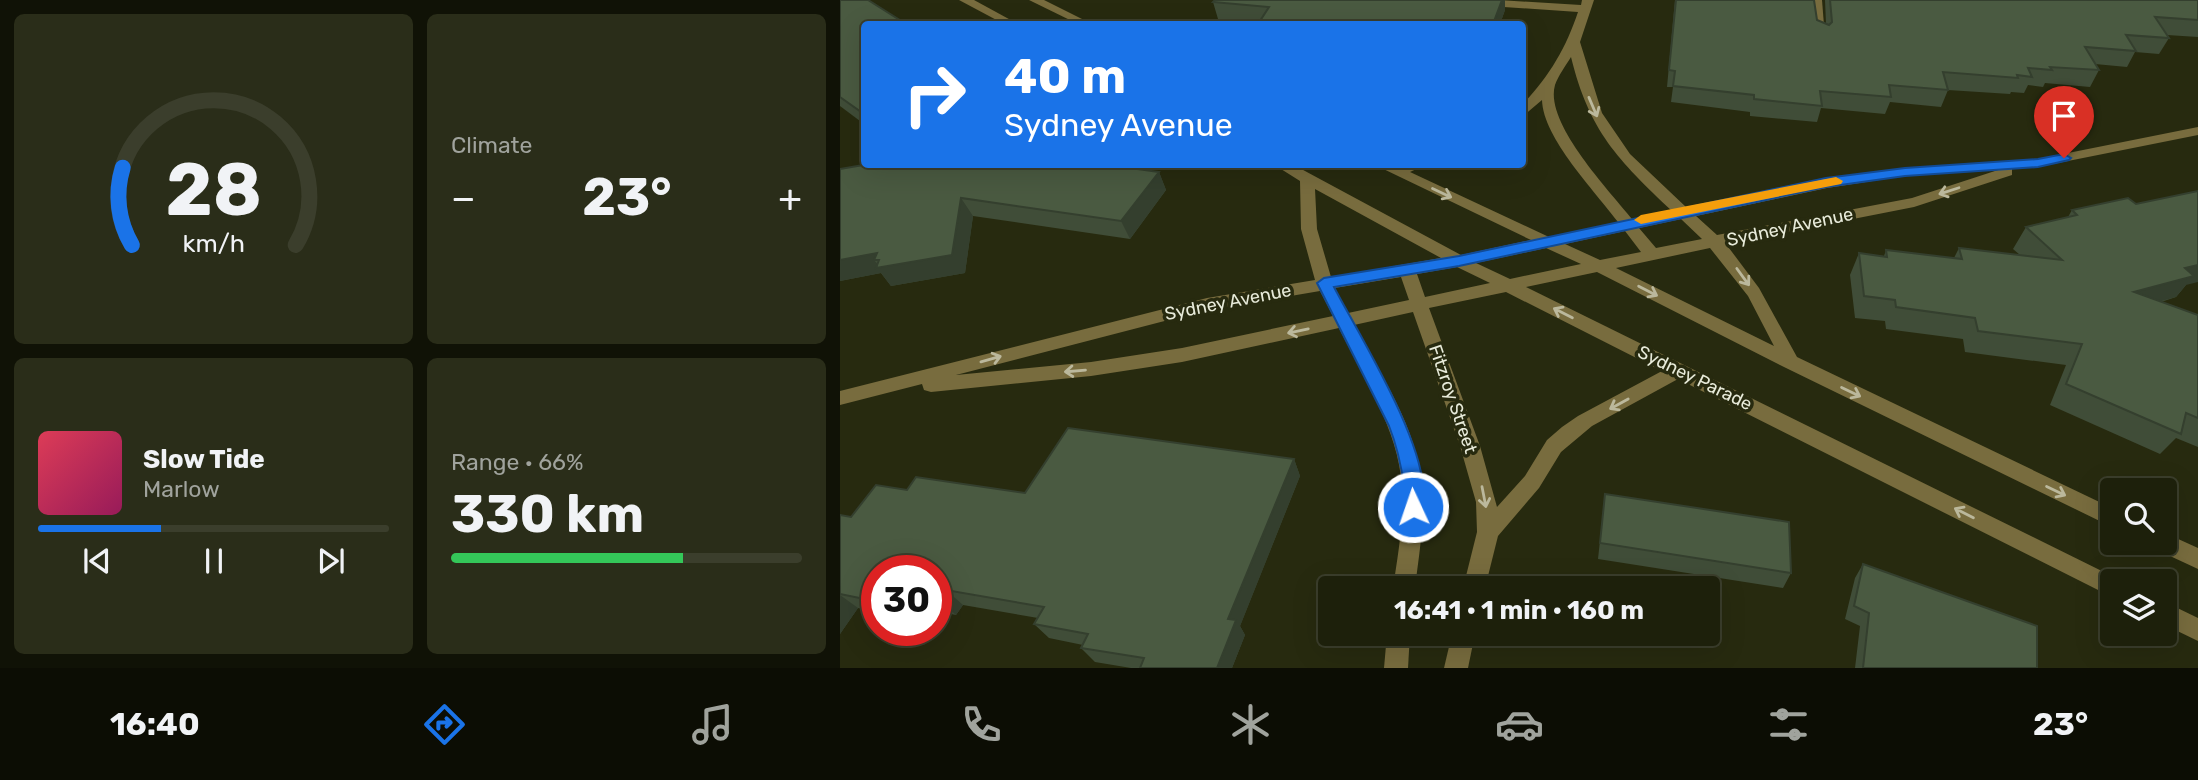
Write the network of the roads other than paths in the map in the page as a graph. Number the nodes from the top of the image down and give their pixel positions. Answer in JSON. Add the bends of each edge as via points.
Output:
{"nodes":[{"id":1,"x":965,"y":0,"type":"edge"},
{"id":2,"x":1035,"y":0,"type":"edge"},
{"id":3,"x":1444,"y":0,"type":"edge"},
{"id":4,"x":1816,"y":0,"type":"edge"},
{"id":5,"x":1587,"y":5,"type":"edge"},
{"id":6,"x":1006,"y":21,"type":"edge"},
{"id":7,"x":1080,"y":21,"type":"edge"},
{"id":8,"x":1821,"y":35,"type":"edge"},
{"id":9,"x":1574,"y":42,"type":"junction"},
{"id":10,"x":1548,"y":86,"type":"junction"},
{"id":11,"x":1526,"y":109,"type":"edge"},
{"id":12,"x":2198,"y":131,"type":"edge"},
{"id":13,"x":2038,"y":163,"type":"junction"},
{"id":14,"x":1287,"y":168,"type":"edge"},
{"id":15,"x":1388,"y":168,"type":"edge"},
{"id":16,"x":1307,"y":179,"type":"junction"},
{"id":17,"x":1682,"y":211,"type":"junction"},
{"id":18,"x":1626,"y":223,"type":"junction"},
{"id":19,"x":1547,"y":242,"type":"junction"},
{"id":20,"x":1714,"y":243,"type":"junction"},
{"id":21,"x":1653,"y":255,"type":"junction"},
{"id":22,"x":1459,"y":261,"type":"junction"},
{"id":23,"x":1601,"y":267,"type":"junction"},
{"id":24,"x":1407,"y":270,"type":"junction"},
{"id":25,"x":1324,"y":283,"type":"junction"},
{"id":26,"x":1509,"y":286,"type":"junction"},
{"id":27,"x":1419,"y":304,"type":"junction"},
{"id":28,"x":1345,"y":321,"type":"junction"},
{"id":29,"x":1790,"y":362,"type":"junction"},
{"id":30,"x":1679,"y":370,"type":"junction"},
{"id":31,"x":878,"y":390,"type":"junction"},
{"id":32,"x":840,"y":398,"type":"edge"},
{"id":33,"x":2100,"y":512,"type":"edge"},
{"id":34,"x":1488,"y":532,"type":"junction"},
{"id":35,"x":2177,"y":549,"type":"edge"},
{"id":36,"x":2198,"y":559,"type":"edge"},
{"id":37,"x":1405,"y":576,"type":"edge"},
{"id":38,"x":1477,"y":576,"type":"edge"},
{"id":39,"x":2100,"y":581,"type":"edge"},
{"id":40,"x":2177,"y":619,"type":"edge"},
{"id":41,"x":2198,"y":630,"type":"edge"},
{"id":42,"x":1398,"y":646,"type":"edge"},
{"id":43,"x":1461,"y":646,"type":"edge"},
{"id":44,"x":1396,"y":668,"type":"edge"},
{"id":45,"x":1456,"y":668,"type":"edge"}],
"edges":[{"from":1,"to":6,"type":"street"},
{"from":2,"to":7,"type":"street"},
{"from":3,"to":5,"type":"street"},
{"from":4,"to":8,"type":"street"},
{"from":5,"to":9,"type":"street"},
{"from":9,"to":10,"type":"street"},
{"from":9,"to":17,"type":"street","one_way":true,"via":[[1601,125]]},
{"from":10,"to":11,"type":"street"},
{"from":10,"to":18,"type":"street","via":[[1555,125]]},
{"from":12,"to":13,"type":"street","name":"Sydney Avenue"},
{"from":13,"to":17,"type":"street","name":"Sydney Avenue","via":[[1873,176]]},
{"from":13,"to":20,"type":"street","name":"Sydney Avenue","one_way":true,"via":[[1914,202]]},
{"from":14,"to":16,"type":"street","name":"Sydney Parade"},
{"from":15,"to":19,"type":"street","one_way":true},
{"from":16,"to":22,"type":"street","name":"Sydney Parade"},
{"from":16,"to":25,"type":"street","via":[[1309,229]]},
{"from":17,"to":18,"type":"street","name":"Sydney Avenue"},
{"from":17,"to":20,"type":"street"},
{"from":18,"to":19,"type":"street","name":"Sydney Avenue"},
{"from":18,"to":21,"type":"street"},
{"from":19,"to":22,"type":"street","name":"Sydney Avenue"},
{"from":19,"to":23,"type":"street"},
{"from":20,"to":21,"type":"street","name":"Sydney Avenue"},
{"from":20,"to":29,"type":"street","one_way":true,"via":[[1766,309]]},
{"from":21,"to":23,"type":"street","name":"Sydney Avenue"},
{"from":22,"to":24,"type":"street","name":"Sydney Avenue"},
{"from":22,"to":26,"type":"street","name":"Sydney Parade"},
{"from":23,"to":26,"type":"street","name":"Sydney Avenue"},
{"from":23,"to":29,"type":"street","one_way":true},
{"from":24,"to":25,"type":"street","name":"Sydney Avenue"},
{"from":24,"to":27,"type":"street","name":"Fitzroy Street"},
{"from":25,"to":28,"type":"street"},
{"from":31,"to":25,"type":"street","name":"Sydney Avenue","one_way":true,"via":[[1207,304]]},
{"from":26,"to":27,"type":"street","name":"Sydney Avenue"},
{"from":30,"to":26,"type":"street","name":"Sydney Parade","one_way":true},
{"from":27,"to":28,"type":"street","name":"Sydney Avenue"},
{"from":27,"to":34,"type":"street","name":"Fitzroy Street","one_way":true,"via":[[1479,474]]},
{"from":28,"to":31,"type":"street","name":"Sydney Avenue","one_way":true,"via":[[1122,365]]},
{"from":28,"to":37,"type":"street","via":[[1408,451],[1414,491]]},
{"from":29,"to":33,"type":"street","one_way":true},
{"from":30,"to":34,"type":"street","name":"Fitzroy Street","one_way":true,"via":[[1569,433]]},
{"from":39,"to":30,"type":"street","name":"Sydney Parade","one_way":true},
{"from":31,"to":32,"type":"street","name":"Sydney Avenue"},
{"from":34,"to":38,"type":"street","name":"Fitzroy Street"},
{"from":35,"to":36,"type":"street"},
{"from":40,"to":41,"type":"street"},
{"from":42,"to":44,"type":"street"},
{"from":43,"to":45,"type":"street"}]}
